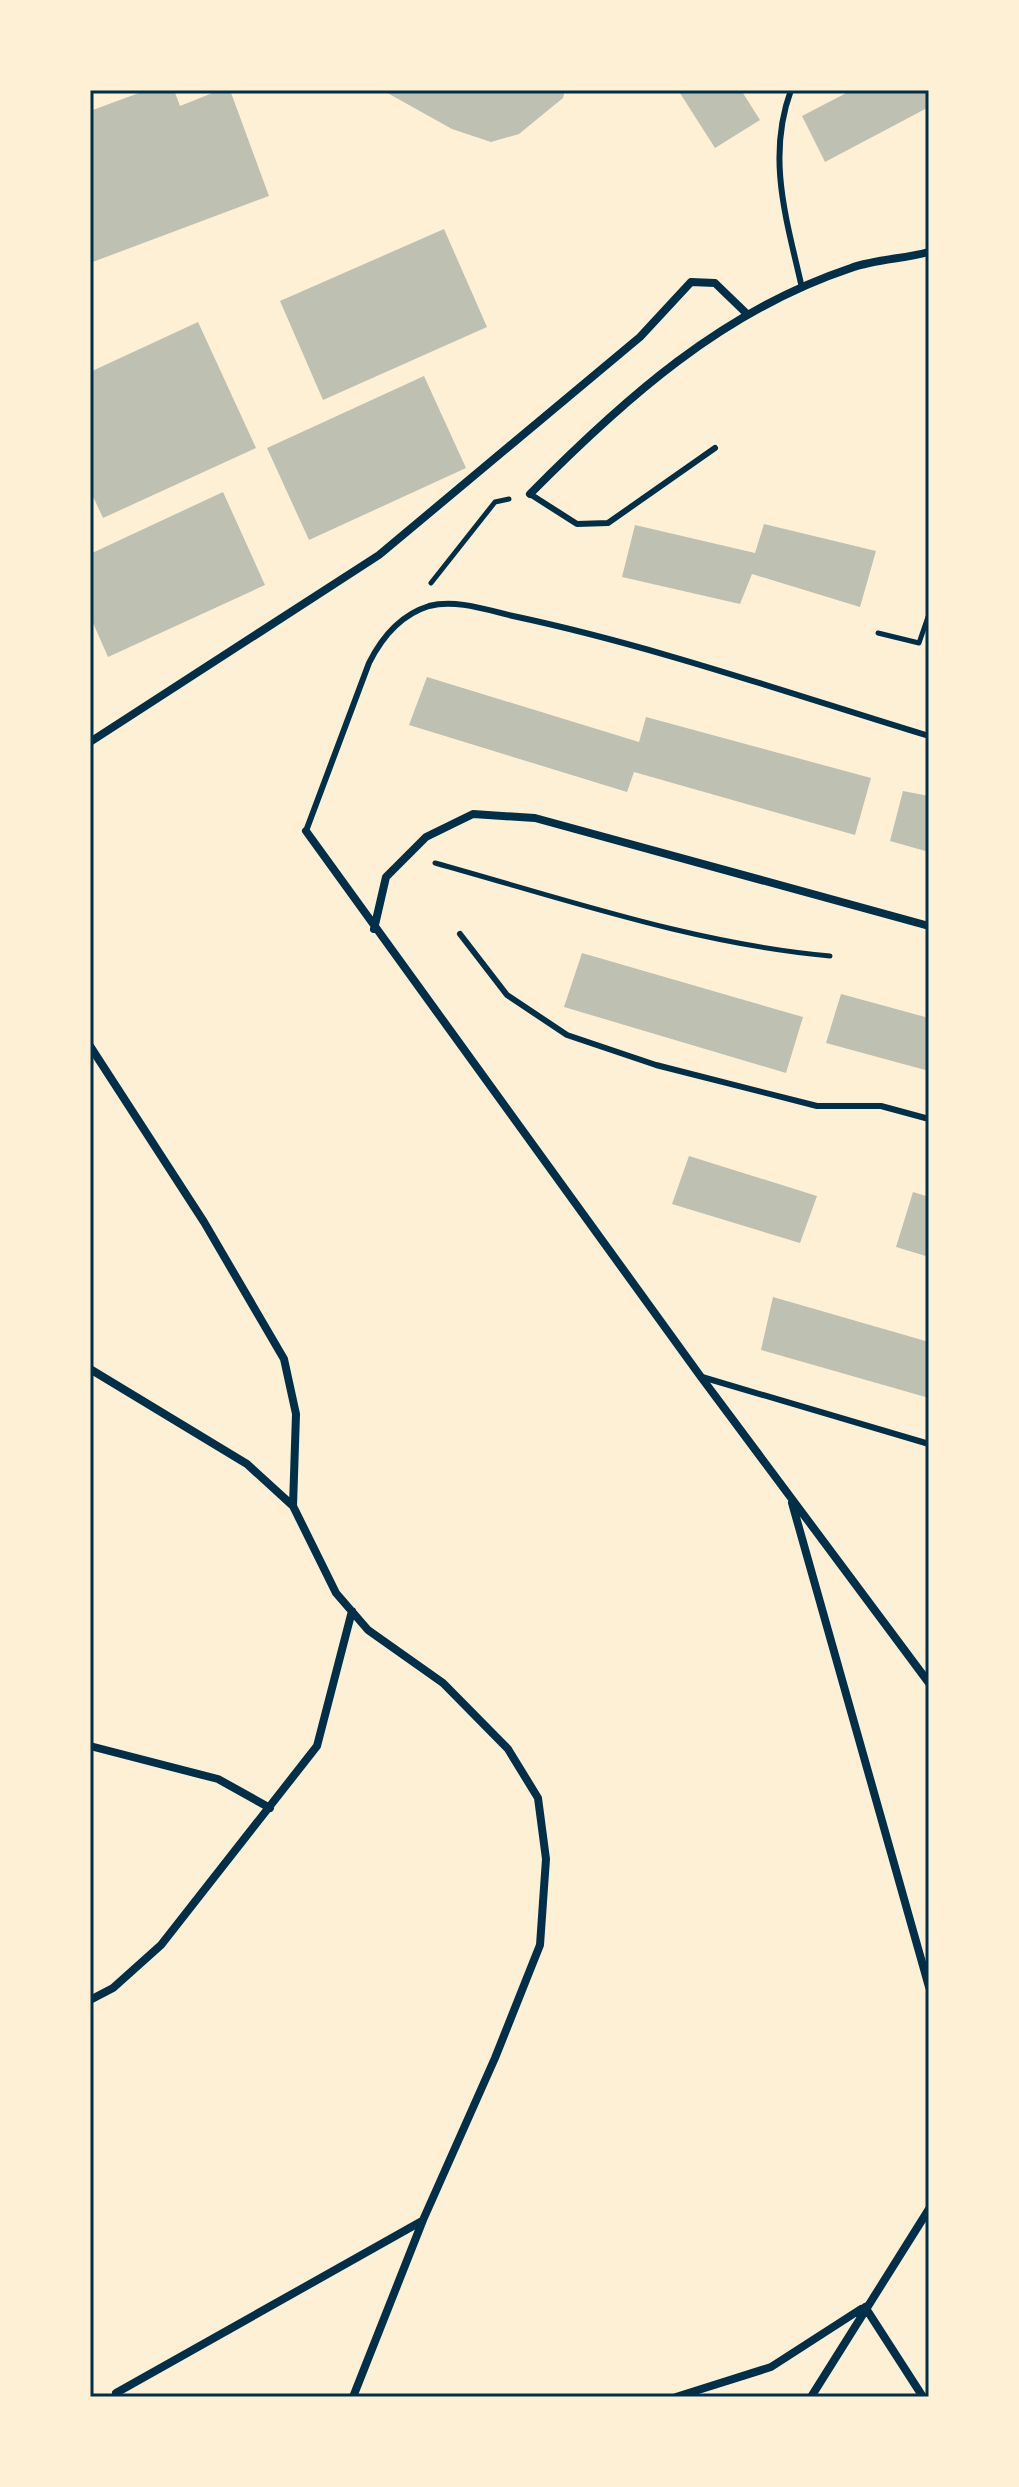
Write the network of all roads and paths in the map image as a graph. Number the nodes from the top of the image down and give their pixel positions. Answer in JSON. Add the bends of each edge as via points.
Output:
{"nodes":[{"id":1,"x":791,"y":90,"type":"edge"},
{"id":2,"x":929,"y":252,"type":"edge"},
{"id":3,"x":802,"y":288,"type":"junction"},
{"id":4,"x":746,"y":313,"type":"junction"},
{"id":5,"x":715,"y":448,"type":"dead end"},
{"id":6,"x":530,"y":494,"type":"junction"},
{"id":7,"x":929,"y":614,"type":"edge"},
{"id":8,"x":403,"y":619,"type":"junction"},
{"id":9,"x":878,"y":633,"type":"dead end"},
{"id":10,"x":929,"y":736,"type":"edge"},
{"id":11,"x":90,"y":742,"type":"edge"},
{"id":12,"x":306,"y":831,"type":"joint"},
{"id":13,"x":408,"y":855,"type":"junction"},
{"id":14,"x":929,"y":926,"type":"edge"},
{"id":15,"x":374,"y":929,"type":"junction"},
{"id":16,"x":460,"y":934,"type":"dead end"},
{"id":17,"x":830,"y":956,"type":"dead end"},
{"id":18,"x":90,"y":1046,"type":"edge"},
{"id":19,"x":929,"y":1119,"type":"edge"},
{"id":20,"x":90,"y":1369,"type":"edge"},
{"id":21,"x":701,"y":1377,"type":"junction"},
{"id":22,"x":929,"y":1444,"type":"edge"},
{"id":23,"x":790,"y":1495,"type":"junction"},
{"id":24,"x":293,"y":1506,"type":"junction"},
{"id":25,"x":352,"y":1611,"type":"junction"},
{"id":26,"x":929,"y":1683,"type":"edge"},
{"id":27,"x":90,"y":1746,"type":"edge"},
{"id":28,"x":270,"y":1808,"type":"junction"},
{"id":29,"x":929,"y":1987,"type":"edge"},
{"id":30,"x":90,"y":2000,"type":"edge"},
{"id":31,"x":929,"y":2209,"type":"edge"},
{"id":32,"x":423,"y":2220,"type":"junction"},
{"id":33,"x":865,"y":2307,"type":"junction"},
{"id":34,"x":116,"y":2393,"type":"dead end"},
{"id":35,"x":353,"y":2397,"type":"edge"},
{"id":36,"x":676,"y":2397,"type":"edge"},
{"id":37,"x":811,"y":2397,"type":"edge"},
{"id":38,"x":923,"y":2397,"type":"edge"}],
"edges":[{"from":1,"to":3,"type":"lane","via":[[778,130],[777,177]]},
{"from":2,"to":3,"type":"street","via":[[853,267]]},
{"from":3,"to":4,"type":"street"},
{"from":4,"to":6,"type":"street","via":[[653,378]]},
{"from":4,"to":11,"type":"street","via":[[715,283],[691,282],[640,337],[379,555]]},
{"from":5,"to":6,"type":"lane","via":[[608,523],[577,524]]},
{"from":6,"to":8,"type":"path","via":[[495,502]]},
{"from":7,"to":9,"type":"path","via":[[919,643]]},
{"from":8,"to":10,"type":"lane","via":[[429,606],[453,603],[571,628]]},
{"from":8,"to":12,"type":"lane","via":[[382,637],[369,663]]},
{"from":12,"to":15,"type":"street"},
{"from":13,"to":14,"type":"street","via":[[426,837],[473,814],[535,818]]},
{"from":13,"to":15,"type":"street","via":[[386,877]]},
{"from":13,"to":17,"type":"path","via":[[697,936],[762,950]]},
{"from":15,"to":21,"type":"street"},
{"from":16,"to":19,"type":"lane","via":[[507,995],[567,1035],[656,1065],[817,1106],[881,1106]]},
{"from":18,"to":24,"type":"street","via":[[204,1222],[284,1359],[296,1414]]},
{"from":20,"to":24,"type":"street","via":[[247,1464]]},
{"from":21,"to":22,"type":"lane"},
{"from":21,"to":23,"type":"street"},
{"from":23,"to":26,"type":"street"},
{"from":23,"to":29,"type":"street"},
{"from":24,"to":25,"type":"street","via":[[336,1593]]},
{"from":25,"to":28,"type":"street","via":[[317,1746]]},
{"from":25,"to":32,"type":"street","via":[[368,1630],[443,1683],[508,1749],[538,1798],[546,1859],[540,1945]]},
{"from":27,"to":28,"type":"street","via":[[218,1779]]},
{"from":28,"to":30,"type":"street","via":[[161,1945],[113,1988]]},
{"from":31,"to":33,"type":"street"},
{"from":32,"to":34,"type":"street"},
{"from":32,"to":35,"type":"street"},
{"from":33,"to":36,"type":"street","via":[[771,2367]]},
{"from":33,"to":37,"type":"street"},
{"from":33,"to":38,"type":"street"}]}
